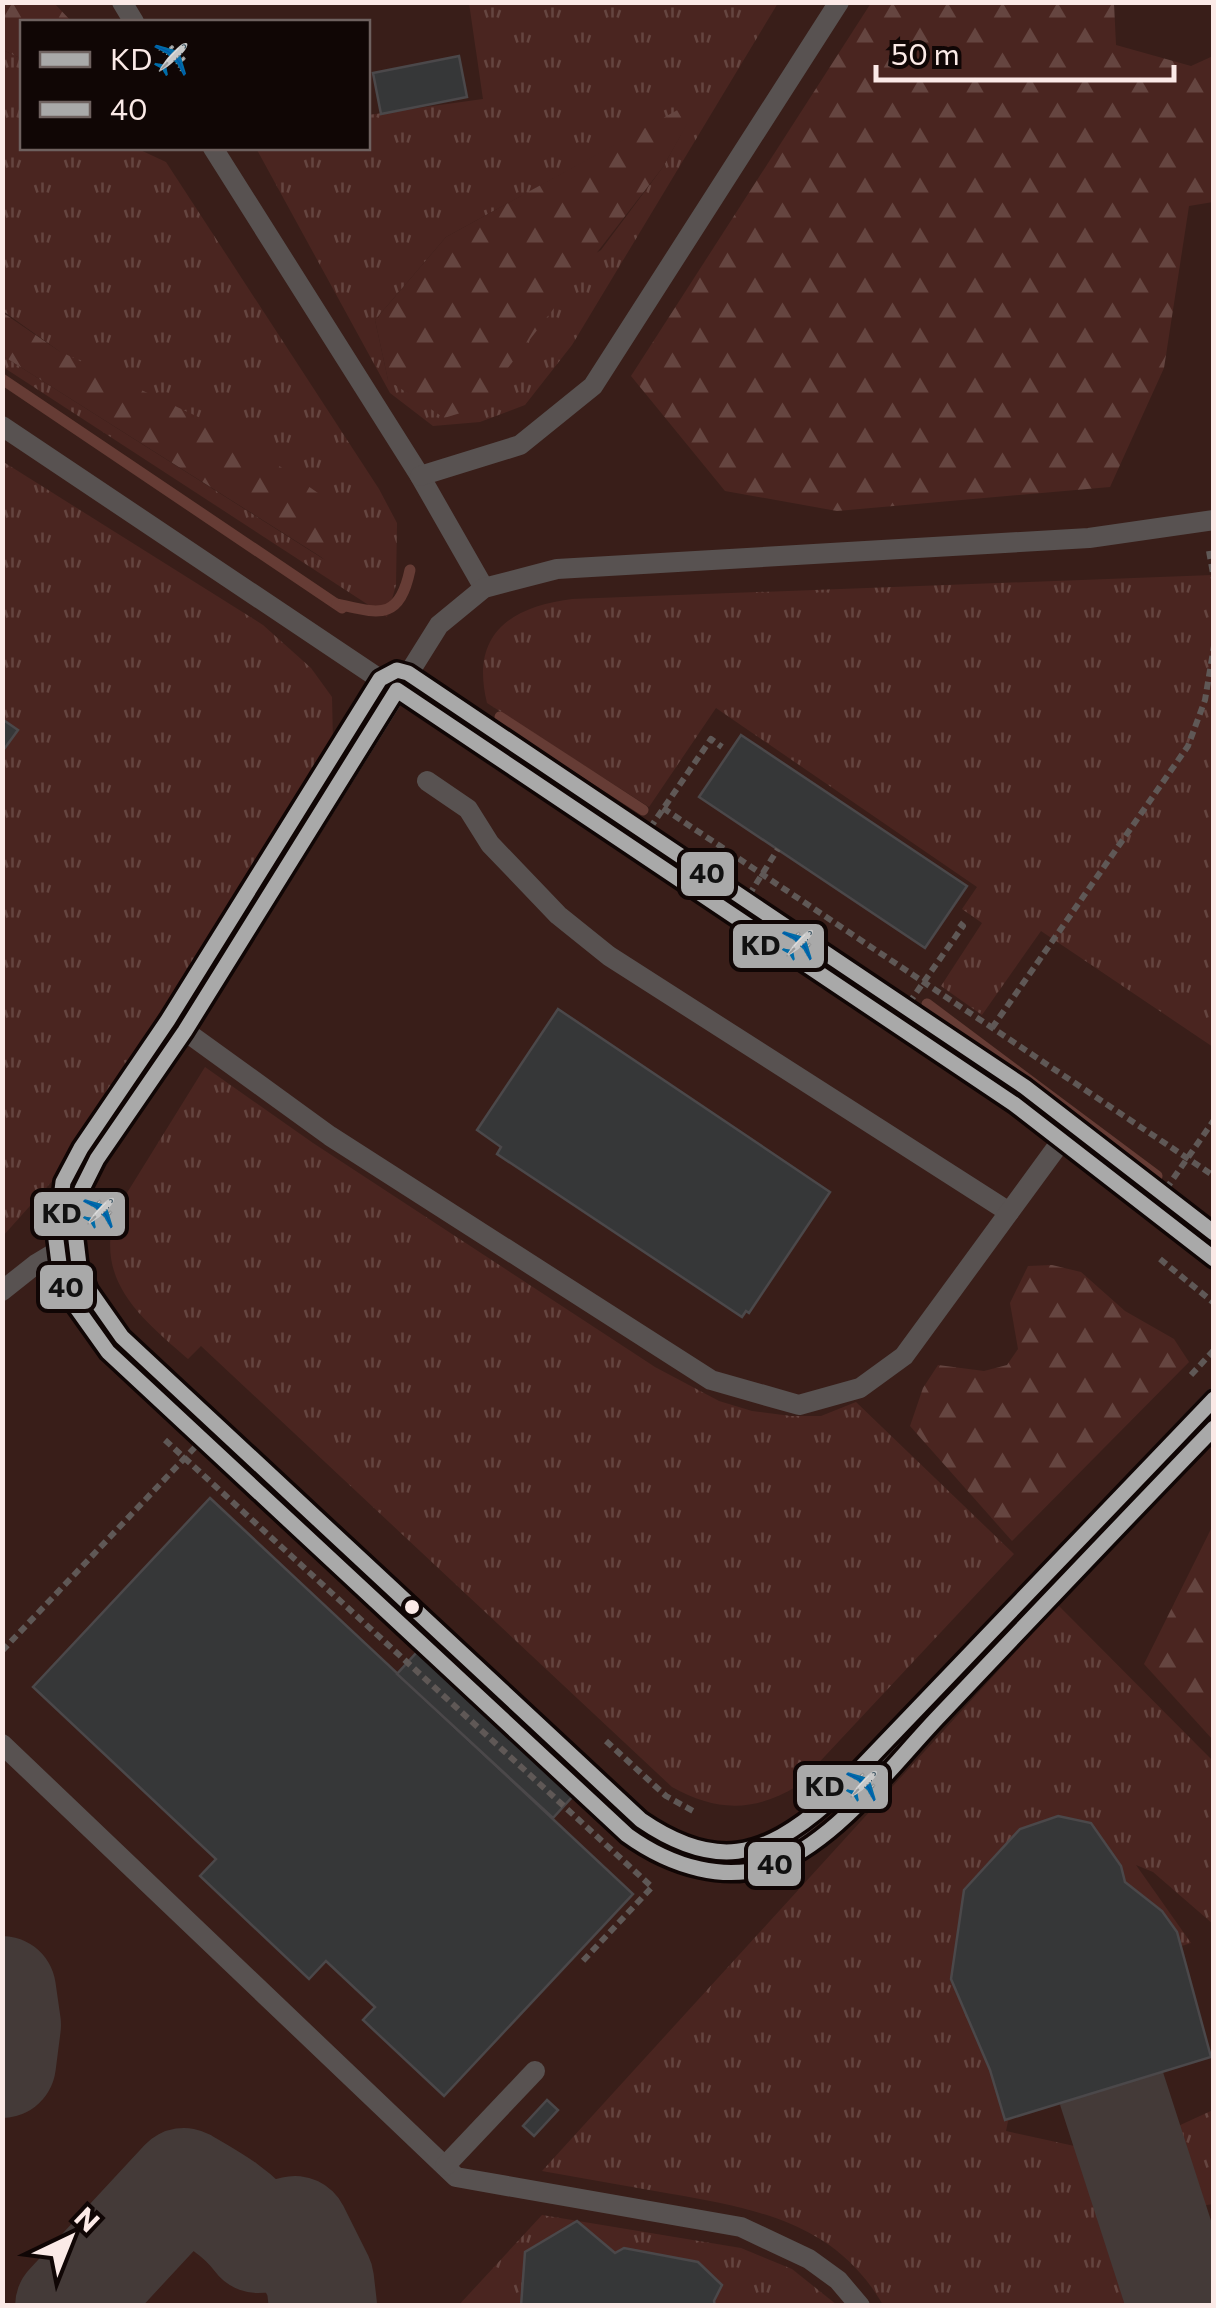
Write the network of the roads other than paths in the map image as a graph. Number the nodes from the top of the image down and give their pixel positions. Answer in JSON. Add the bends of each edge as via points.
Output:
{"nodes":[{"id":1,"x":840,"y":2,"type":"edge"},
{"id":2,"x":214,"y":150,"type":"edge"},
{"id":3,"x":2,"y":426,"type":"edge"},
{"id":4,"x":420,"y":476,"type":"junction"},
{"id":5,"x":1214,"y":520,"type":"edge"},
{"id":6,"x":484,"y":588,"type":"junction"},
{"id":7,"x":397,"y":690,"type":"junction"},
{"id":8,"x":427,"y":781,"type":"dead end"},
{"id":9,"x":184,"y":1031,"type":"junction"},
{"id":10,"x":1062,"y":1140,"type":"junction"},
{"id":11,"x":1009,"y":1212,"type":"junction"},
{"id":12,"x":76,"y":1240,"type":"junction"},
{"id":13,"x":1214,"y":1259,"type":"edge"},
{"id":14,"x":2,"y":1291,"type":"edge"},
{"id":15,"x":1214,"y":1398,"type":"edge"},
{"id":16,"x":2,"y":1744,"type":"edge"},
{"id":17,"x":535,"y":2071,"type":"dead end"},
{"id":18,"x":445,"y":2166,"type":"junction"},
{"id":19,"x":860,"y":2306,"type":"edge"}],
"edges":[{"from":1,"to":4,"type":"lane","via":[[593,386],[520,445]]},
{"from":2,"to":4,"type":"lane"},
{"from":3,"to":7,"type":"lane"},
{"from":4,"to":6,"type":"lane"},
{"from":5,"to":6,"type":"lane","via":[[1088,538],[557,569]]},
{"from":6,"to":7,"type":"lane","via":[[439,624]]},
{"from":7,"to":9,"type":"lane"},
{"from":7,"to":10,"type":"lane"},
{"from":8,"to":11,"type":"lane","via":[[468,809],[490,844],[558,916],[610,956]]},
{"from":9,"to":11,"type":"lane","via":[[330,1136],[712,1380],[798,1405],[860,1388],[904,1356]]},
{"from":9,"to":12,"type":"lane","via":[[98,1158],[82,1189]]},
{"from":10,"to":11,"type":"lane"},
{"from":10,"to":13,"type":"lane"},
{"from":12,"to":14,"type":"lane"},
{"from":12,"to":15,"type":"lane","via":[[79,1265],[122,1337],[641,1820],[688,1847],[713,1852],[748,1852],[792,1832],[856,1774]]},
{"from":16,"to":18,"type":"lane"},
{"from":17,"to":18,"type":"lane"},
{"from":18,"to":19,"type":"lane","via":[[456,2177],[741,2227],[809,2258]]}]}
